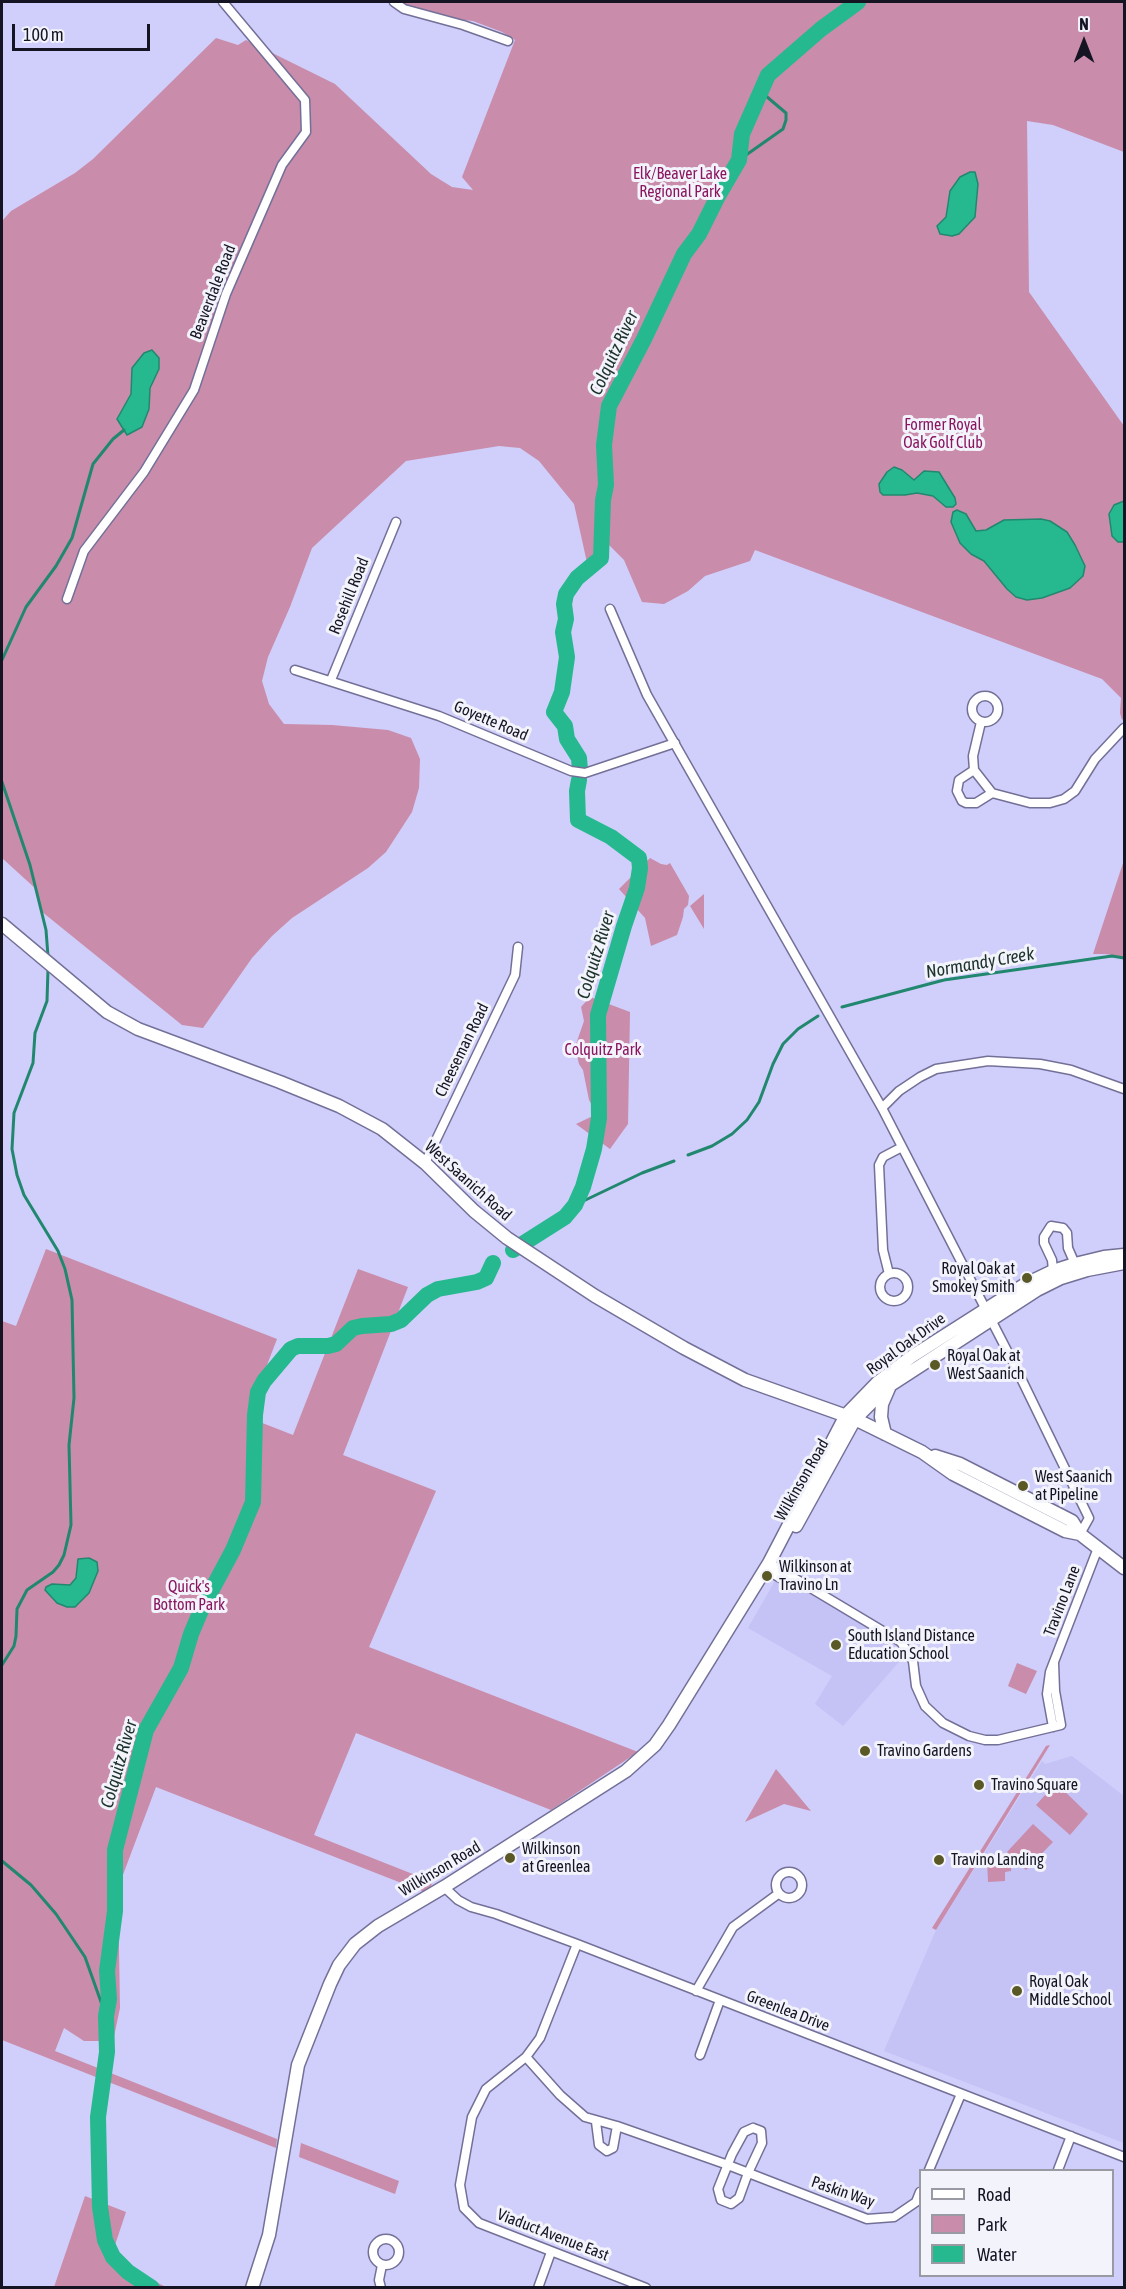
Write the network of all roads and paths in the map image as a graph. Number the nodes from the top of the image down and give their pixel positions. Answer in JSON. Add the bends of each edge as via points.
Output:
{"nodes":[{"id":1,"x":223,"y":2,"type":"edge"},
{"id":2,"x":394,"y":2,"type":"edge"},
{"id":3,"x":508,"y":41,"type":"dead end"},
{"id":4,"x":396,"y":522,"type":"dead end"},
{"id":5,"x":67,"y":599,"type":"dead end"},
{"id":6,"x":610,"y":609,"type":"dead end"},
{"id":7,"x":295,"y":670,"type":"dead end"},
{"id":8,"x":331,"y":680,"type":"junction"},
{"id":9,"x":981,"y":722,"type":"dead end"},
{"id":10,"x":1125,"y":728,"type":"edge"},
{"id":11,"x":675,"y":743,"type":"junction"},
{"id":12,"x":974,"y":770,"type":"junction"},
{"id":13,"x":992,"y":793,"type":"junction"},
{"id":14,"x":2,"y":924,"type":"edge"},
{"id":15,"x":518,"y":947,"type":"dead end"},
{"id":16,"x":1125,"y":1089,"type":"edge"},
{"id":17,"x":882,"y":1108,"type":"junction"},
{"id":18,"x":902,"y":1147,"type":"junction"},
{"id":19,"x":424,"y":1163,"type":"junction"},
{"id":20,"x":1125,"y":1255,"type":"edge"},
{"id":21,"x":1125,"y":1263,"type":"edge"},
{"id":22,"x":1075,"y":1264,"type":"junction"},
{"id":23,"x":1053,"y":1271,"type":"junction"},
{"id":24,"x":889,"y":1274,"type":"dead end"},
{"id":25,"x":987,"y":1314,"type":"junction"},
{"id":26,"x":889,"y":1387,"type":"junction"},
{"id":27,"x":850,"y":1417,"type":"junction"},
{"id":28,"x":885,"y":1434,"type":"junction"},
{"id":29,"x":1080,"y":1534,"type":"junction"},
{"id":30,"x":1098,"y":1548,"type":"junction"},
{"id":31,"x":770,"y":1563,"type":"junction"},
{"id":32,"x":1125,"y":1569,"type":"edge"},
{"id":33,"x":444,"y":1887,"type":"junction"},
{"id":34,"x":778,"y":1894,"type":"dead end"},
{"id":35,"x":577,"y":1944,"type":"junction"},
{"id":36,"x":696,"y":1991,"type":"junction"},
{"id":37,"x":720,"y":2000,"type":"junction"},
{"id":38,"x":700,"y":2055,"type":"dead end"},
{"id":39,"x":526,"y":2057,"type":"junction"},
{"id":40,"x":961,"y":2094,"type":"junction"},
{"id":41,"x":596,"y":2122,"type":"junction"},
{"id":42,"x":617,"y":2126,"type":"junction"},
{"id":43,"x":1071,"y":2136,"type":"junction"},
{"id":44,"x":1125,"y":2157,"type":"edge"},
{"id":45,"x":728,"y":2165,"type":"junction"},
{"id":46,"x":929,"y":2169,"type":"edge"},
{"id":47,"x":1058,"y":2169,"type":"edge"},
{"id":48,"x":748,"y":2173,"type":"junction"},
{"id":49,"x":919,"y":2196,"type":"edge"},
{"id":50,"x":551,"y":2252,"type":"junction"},
{"id":51,"x":382,"y":2265,"type":"dead end"},
{"id":52,"x":252,"y":2288,"type":"edge"},
{"id":53,"x":381,"y":2288,"type":"edge"},
{"id":54,"x":538,"y":2288,"type":"edge"},
{"id":55,"x":646,"y":2288,"type":"edge"}],
"edges":[{"from":1,"to":5,"type":"street","name":"Beaverdale Road","via":[[305,100],[306,132],[282,165],[226,294],[194,390],[144,472],[84,550]]},
{"from":2,"to":3,"type":"street","via":[[404,9]]},
{"from":4,"to":8,"type":"street","name":"Rosehill Road"},
{"from":6,"to":11,"type":"street","via":[[647,695]]},
{"from":7,"to":8,"type":"street","name":"Goyette Road"},
{"from":8,"to":11,"type":"street","name":"Goyette Road","via":[[439,716],[571,771],[585,773]]},
{"from":9,"to":12,"type":"street","via":[[973,756]]},
{"from":10,"to":13,"type":"street","via":[[1095,759],[1075,791],[1064,799],[1030,803]]},
{"from":11,"to":17,"type":"street"},
{"from":12,"to":13,"type":"street"},
{"from":12,"to":13,"type":"street","via":[[959,780],[957,791],[962,801],[976,803]]},
{"from":14,"to":19,"type":"main road","name":"West Saanich Road","via":[[107,1012],[138,1029],[339,1106],[382,1129]]},
{"from":15,"to":19,"type":"street","name":"Cheeseman Road","via":[[515,975]]},
{"from":16,"to":17,"type":"street","via":[[1071,1070],[988,1061],[928,1073],[899,1091]]},
{"from":17,"to":18,"type":"street"},
{"from":18,"to":24,"type":"street","via":[[883,1157],[879,1165],[883,1250]]},
{"from":18,"to":25,"type":"street"},
{"from":19,"to":27,"type":"main road","name":"West Saanich Road","via":[[507,1238],[595,1296],[745,1380]]},
{"from":20,"to":22,"type":"main road","name":"Royal Oak Drive"},
{"from":21,"to":25,"type":"main road","name":"Royal Oak Drive","via":[[1062,1278]]},
{"from":22,"to":23,"type":"main road","name":"Royal Oak Drive"},
{"from":22,"to":23,"type":"street","via":[[1064,1228],[1051,1226],[1045,1232],[1044,1243]]},
{"from":23,"to":25,"type":"main road","name":"Royal Oak Drive","via":[[1024,1285]]},
{"from":25,"to":26,"type":"main road","name":"Royal Oak Drive"},
{"from":25,"to":27,"type":"main road","name":"Royal Oak Drive","via":[[886,1376]]},
{"from":25,"to":29,"type":"street","via":[[1089,1518]]},
{"from":26,"to":27,"type":"main road","name":"Royal Oak Drive"},
{"from":26,"to":28,"type":"main road","via":[[882,1404]]},
{"from":27,"to":28,"type":"main road","name":"West Saanich Road"},
{"from":27,"to":31,"type":"main road","name":"Wilkinson Road"},
{"from":28,"to":29,"type":"main road","name":"West Saanich Road","via":[[960,1464],[1072,1521]]},
{"from":29,"to":30,"type":"main road","name":"West Saanich Road"},
{"from":30,"to":31,"type":"street","name":"Travino Lane","via":[[1054,1663],[1057,1726],[998,1740],[985,1740],[943,1723],[925,1706],[916,1686],[913,1660],[902,1642],[806,1586],[791,1584]]},
{"from":30,"to":32,"type":"main road","name":"West Saanich Road"},
{"from":31,"to":33,"type":"main road","name":"Wilkinson Road","via":[[655,1745],[626,1772]]},
{"from":33,"to":35,"type":"street","name":"Greenlea Drive","via":[[471,1907]]},
{"from":33,"to":52,"type":"main road","name":"Wilkinson Road","via":[[378,1926],[355,1944],[339,1965],[298,2065],[269,2235]]},
{"from":34,"to":36,"type":"street","via":[[733,1927]]},
{"from":35,"to":36,"type":"street","name":"Greenlea Drive"},
{"from":35,"to":39,"type":"street","name":"Viaduct Avenue East","via":[[540,2038]]},
{"from":36,"to":37,"type":"street","name":"Greenlea Drive"},
{"from":37,"to":38,"type":"street"},
{"from":37,"to":40,"type":"street","name":"Greenlea Drive"},
{"from":39,"to":41,"type":"street","name":"Paskin Way","via":[[565,2099]]},
{"from":39,"to":50,"type":"street","name":"Viaduct Avenue East","via":[[486,2089],[472,2117],[460,2184],[464,2208],[479,2223]]},
{"from":40,"to":43,"type":"street","name":"Greenlea Drive"},
{"from":40,"to":46,"type":"street"},
{"from":41,"to":42,"type":"street","name":"Paskin Way"},
{"from":41,"to":42,"type":"street","via":[[599,2145],[607,2151],[613,2148]]},
{"from":42,"to":45,"type":"street","name":"Paskin Way"},
{"from":43,"to":44,"type":"street","name":"Greenlea Drive"},
{"from":43,"to":47,"type":"street"},
{"from":45,"to":48,"type":"street","name":"Paskin Way"},
{"from":45,"to":48,"type":"street","via":[[718,2189],[721,2200],[731,2204],[739,2198]]},
{"from":45,"to":48,"type":"street","via":[[744,2132],[753,2128],[761,2131],[762,2143]]},
{"from":48,"to":49,"type":"street","name":"Paskin Way","via":[[867,2220],[894,2217]]},
{"from":50,"to":54,"type":"street"},
{"from":50,"to":55,"type":"street","name":"Viaduct Avenue East"},
{"from":51,"to":53,"type":"street"}]}
